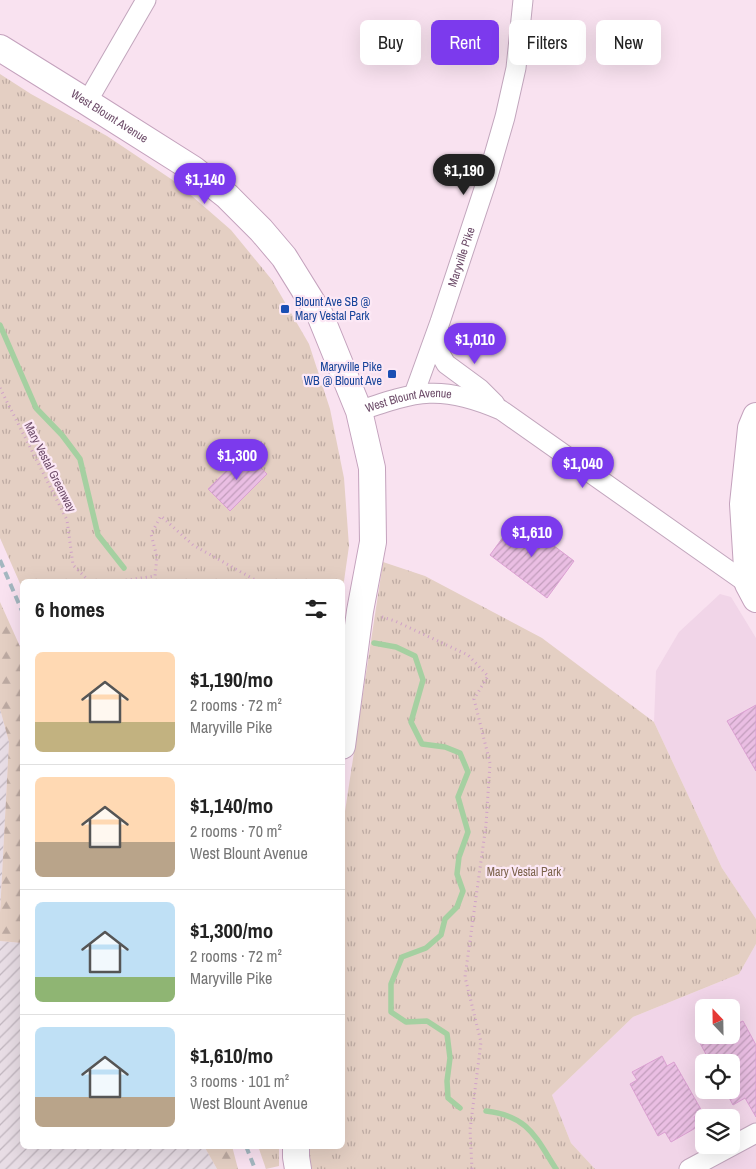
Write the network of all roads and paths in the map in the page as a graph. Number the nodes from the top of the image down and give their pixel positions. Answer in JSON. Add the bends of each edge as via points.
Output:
{"nodes":[{"id":1,"x":146,"y":0,"type":"edge"},
{"id":2,"x":523,"y":0,"type":"edge"},
{"id":3,"x":0,"y":48,"type":"edge"},
{"id":4,"x":88,"y":102,"type":"junction"},
{"id":5,"x":440,"y":322,"type":"junction"},
{"id":6,"x":0,"y":388,"type":"edge"},
{"id":7,"x":414,"y":394,"type":"junction"},
{"id":8,"x":500,"y":410,"type":"junction"},
{"id":9,"x":359,"y":411,"type":"junction"},
{"id":10,"x":756,"y":416,"type":"edge"},
{"id":11,"x":87,"y":579,"type":"edge"},
{"id":12,"x":135,"y":579,"type":"edge"},
{"id":13,"x":253,"y":579,"type":"edge"},
{"id":14,"x":752,"y":592,"type":"edge"},
{"id":15,"x":360,"y":611,"type":"junction"},
{"id":16,"x":345,"y":724,"type":"edge"},
{"id":17,"x":756,"y":1133,"type":"edge"},
{"id":18,"x":296,"y":1149,"type":"edge"},
{"id":19,"x":298,"y":1169,"type":"edge"},
{"id":20,"x":472,"y":1169,"type":"edge"},
{"id":21,"x":690,"y":1169,"type":"edge"}],
"edges":[{"from":1,"to":4,"type":"street"},
{"from":2,"to":5,"type":"street","name":"Maryville Pike","via":[[516,68],[505,117]]},
{"from":3,"to":4,"type":"street","name":"West Blount Avenue"},
{"from":4,"to":9,"type":"street","name":"West Blount Avenue","via":[[193,169],[227,196],[284,256],[320,315]]},
{"from":5,"to":7,"type":"street","name":"Maryville Pike"},
{"from":5,"to":8,"type":"street","via":[[438,343],[442,359],[480,389]]},
{"from":6,"to":11,"type":"path","name":"Mary Vestal Greenway","via":[[67,520],[73,565]]},
{"from":7,"to":8,"type":"street","name":"West Blount Avenue","via":[[454,395]]},
{"from":7,"to":9,"type":"street","name":"West Blount Avenue"},
{"from":8,"to":14,"type":"street","name":"West Blount Avenue"},
{"from":9,"to":15,"type":"street","via":[[372,468],[373,542]]},
{"from":10,"to":14,"type":"street","via":[[751,428],[743,504]]},
{"from":12,"to":13,"type":"path","via":[[155,576],[157,557],[151,534],[161,516],[193,545]]},
{"from":15,"to":16,"type":"street"},
{"from":15,"to":20,"type":"path","via":[[394,620],[468,655],[488,676],[474,699],[490,763],[486,825],[465,977],[480,1042],[470,1130]]},
{"from":17,"to":21,"type":"street"},
{"from":18,"to":19,"type":"street"}]}
